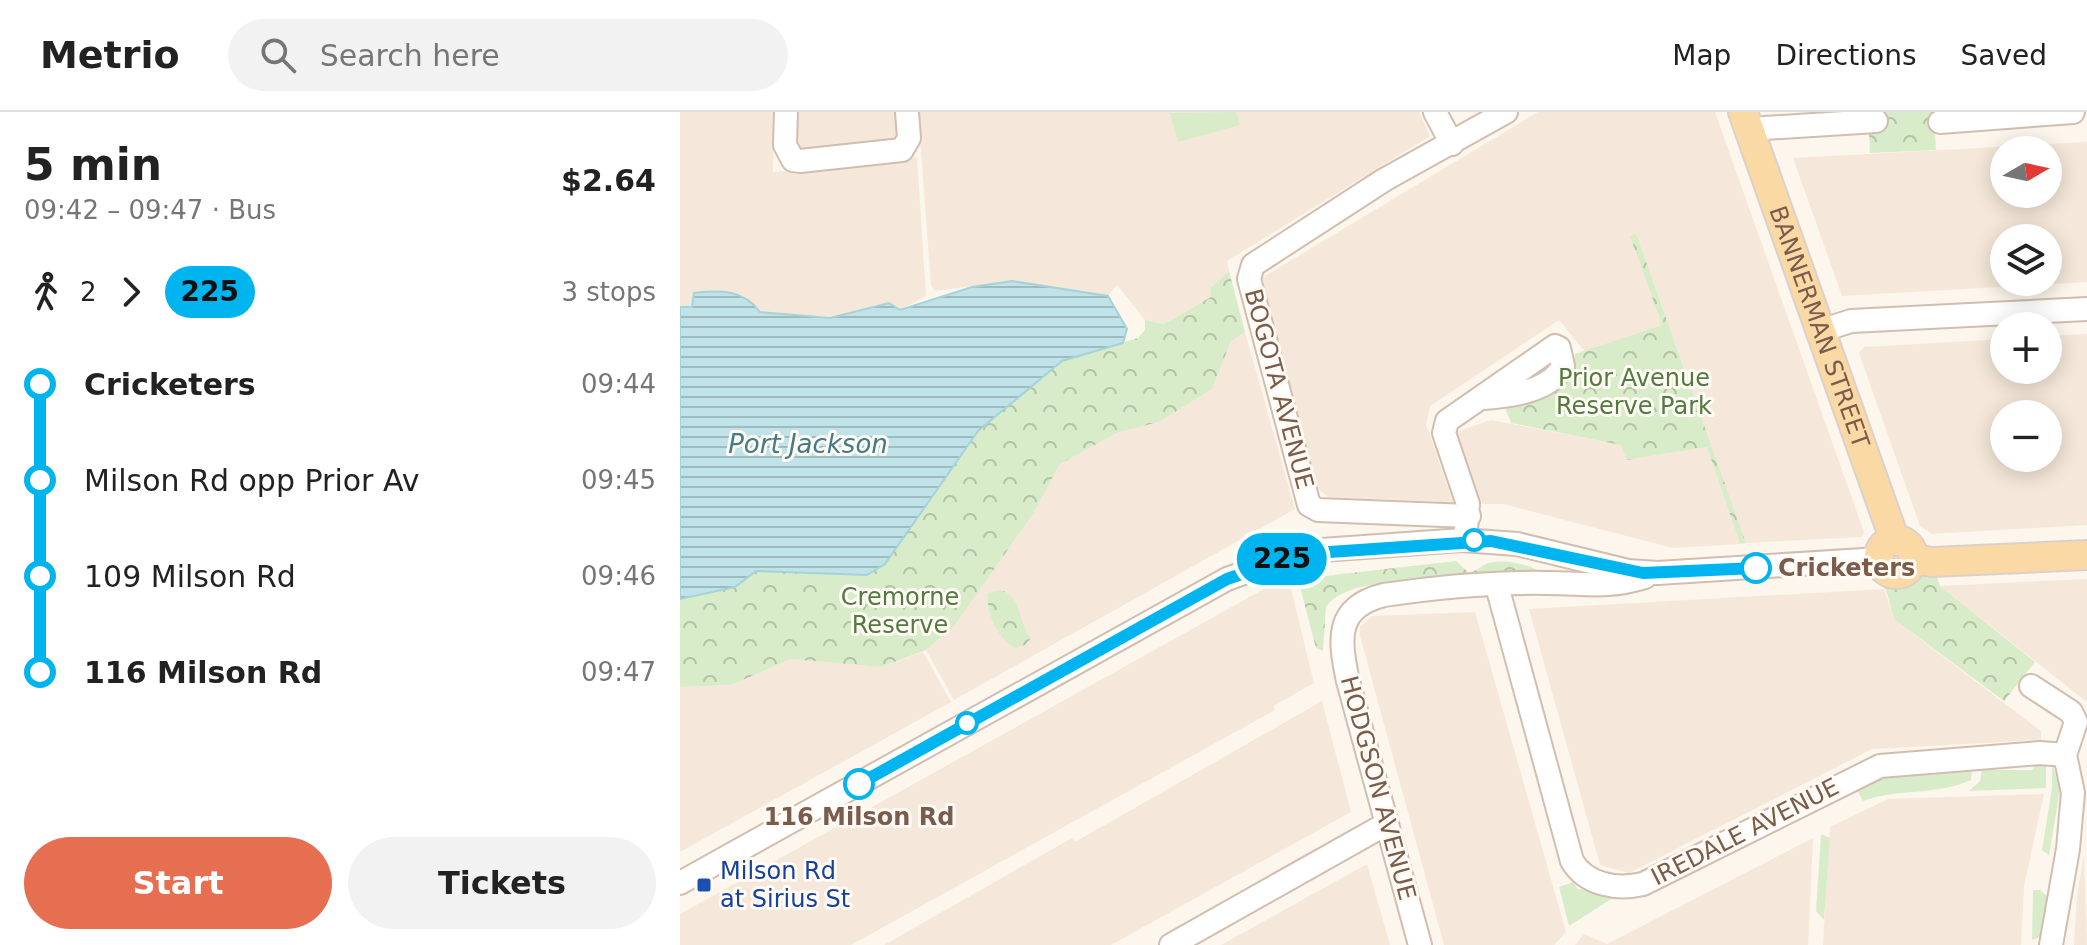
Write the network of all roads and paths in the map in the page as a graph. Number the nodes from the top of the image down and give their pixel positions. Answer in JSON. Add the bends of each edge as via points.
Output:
{"nodes":[{"id":1,"x":786,"y":112,"type":"edge"},
{"id":2,"x":907,"y":112,"type":"edge"},
{"id":3,"x":1435,"y":112,"type":"edge"},
{"id":4,"x":1506,"y":112,"type":"edge"},
{"id":5,"x":2073,"y":112,"type":"edge"},
{"id":6,"x":1746,"y":121,"type":"edge"},
{"id":7,"x":1876,"y":121,"type":"dead end"},
{"id":8,"x":1940,"y":122,"type":"dead end"},
{"id":9,"x":1452,"y":144,"type":"junction"},
{"id":10,"x":2087,"y":309,"type":"edge"},
{"id":11,"x":1820,"y":331,"type":"junction"},
{"id":12,"x":1483,"y":398,"type":"dead end"},
{"id":13,"x":1469,"y":516,"type":"junction"},
{"id":14,"x":1462,"y":540,"type":"junction"},
{"id":15,"x":1896,"y":553,"type":"junction"},
{"id":16,"x":1565,"y":555,"type":"junction"},
{"id":17,"x":2087,"y":555,"type":"edge"},
{"id":18,"x":1658,"y":573,"type":"junction"},
{"id":19,"x":1548,"y":583,"type":"junction"},
{"id":20,"x":1497,"y":586,"type":"junction"},
{"id":21,"x":2031,"y":686,"type":"dead end"},
{"id":22,"x":2065,"y":755,"type":"junction"},
{"id":23,"x":1386,"y":824,"type":"junction"},
{"id":24,"x":2079,"y":828,"type":"edge"},
{"id":25,"x":680,"y":883,"type":"edge"},
{"id":26,"x":1171,"y":945,"type":"edge"},
{"id":27,"x":1420,"y":945,"type":"edge"},
{"id":28,"x":2051,"y":945,"type":"edge"}],
"edges":[{"from":1,"to":2,"type":"street","via":[[785,145],[793,160],[800,161],[902,150],[909,138]]},
{"from":3,"to":9,"type":"street"},
{"from":4,"to":9,"type":"street","name":"BOGOTA AVENUE"},
{"from":5,"to":8,"type":"street"},
{"from":6,"to":7,"type":"street"},
{"from":6,"to":11,"type":"main road","name":"BANNERMAN STREET"},
{"from":9,"to":13,"type":"street","name":"BOGOTA AVENUE","via":[[1384,180],[1253,265],[1249,279],[1309,505],[1318,510]]},
{"from":10,"to":11,"type":"street","via":[[1851,321]]},
{"from":11,"to":15,"type":"main road","name":"BANNERMAN STREET"},
{"from":12,"to":13,"type":"street","via":[[1456,412],[1444,427]]},
{"from":13,"to":14,"type":"street"},
{"from":14,"to":16,"type":"street"},
{"from":14,"to":25,"type":"street","via":[[1311,552],[1253,567]]},
{"from":15,"to":17,"type":"main road","via":[[1932,562]]},
{"from":15,"to":18,"type":"street"},
{"from":16,"to":18,"type":"street"},
{"from":16,"to":19,"type":"street"},
{"from":18,"to":19,"type":"street","via":[[1620,584]]},
{"from":19,"to":20,"type":"street"},
{"from":20,"to":22,"type":"street","name":"IREDALE AVENUE","via":[[1572,861],[1589,879],[1627,887],[1643,884],[1880,766]]},
{"from":20,"to":23,"type":"street","name":"HODGSON AVENUE","via":[[1371,598],[1352,610],[1343,631],[1348,681]]},
{"from":21,"to":22,"type":"street","via":[[2071,712],[2076,722]]},
{"from":22,"to":24,"type":"street"},
{"from":23,"to":26,"type":"street"},
{"from":23,"to":27,"type":"street","name":"HODGSON AVENUE"},
{"from":24,"to":28,"type":"street"}]}
